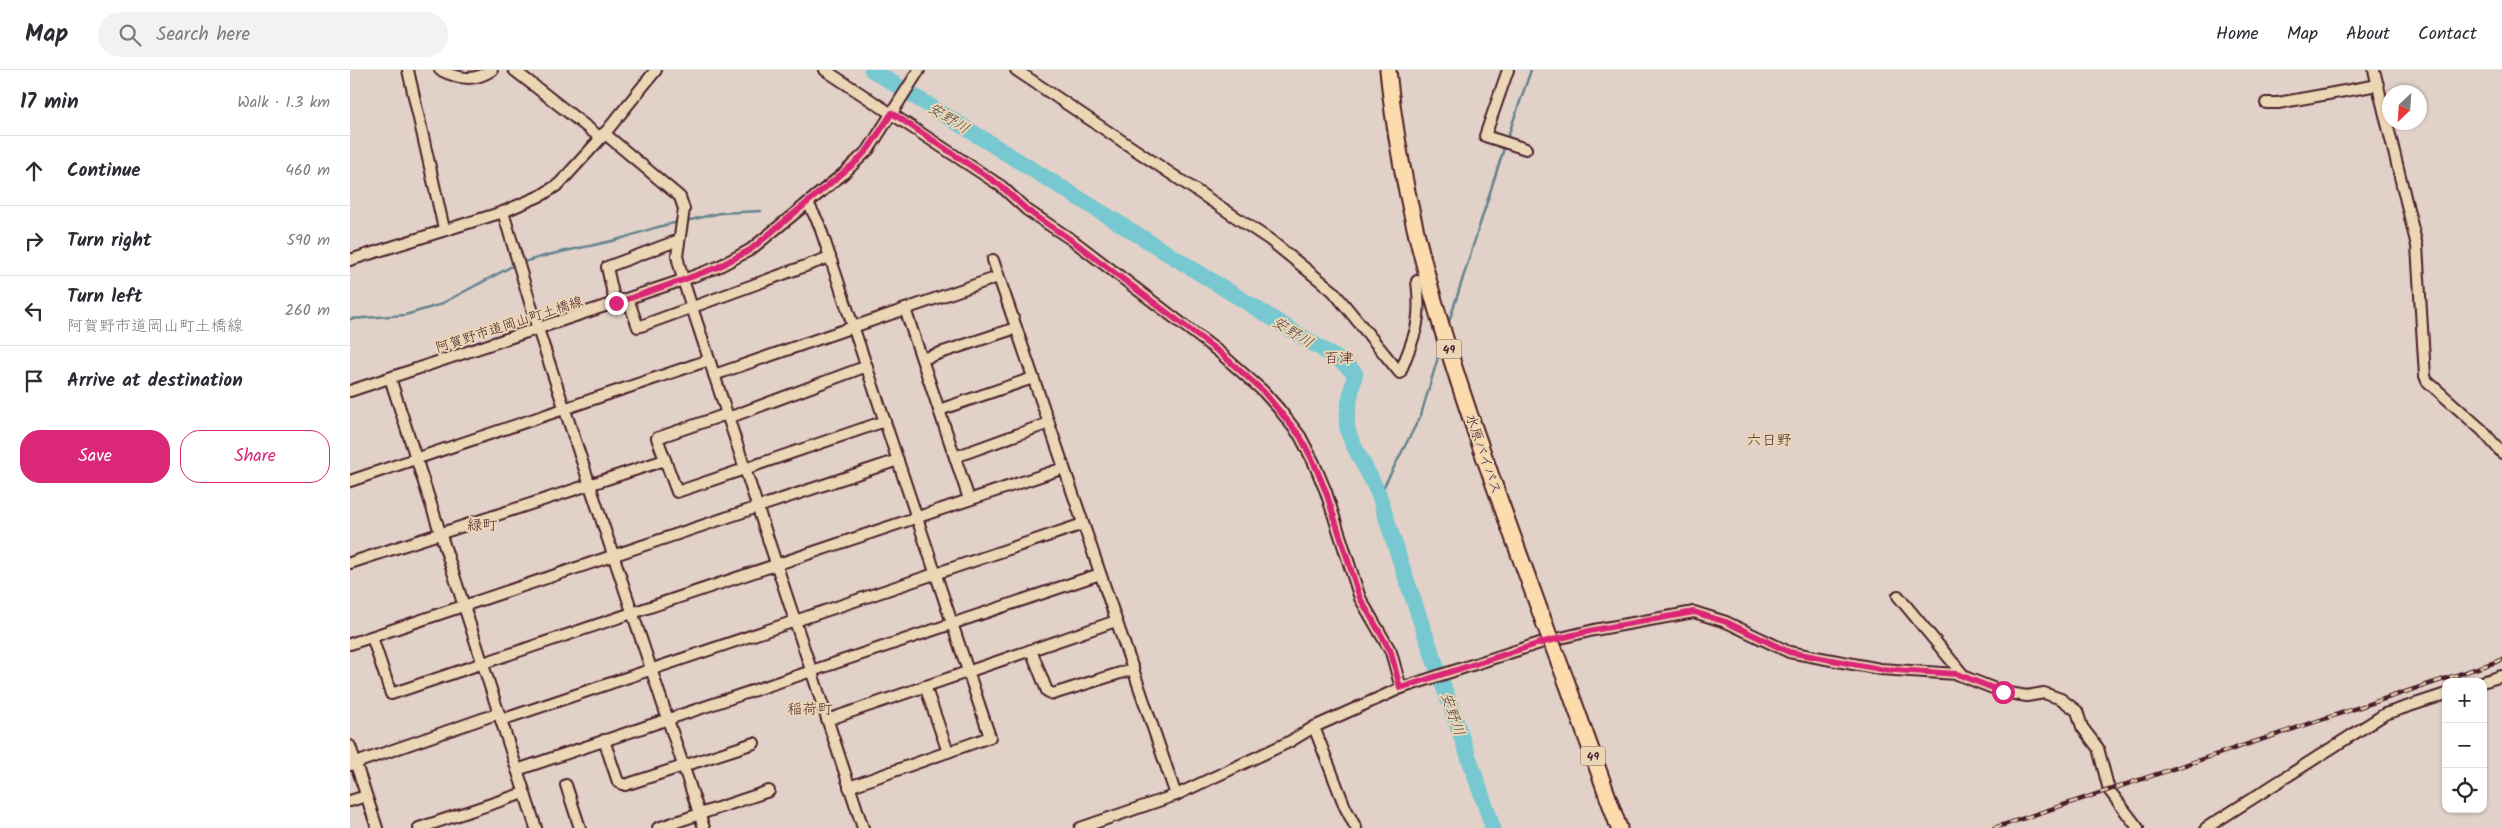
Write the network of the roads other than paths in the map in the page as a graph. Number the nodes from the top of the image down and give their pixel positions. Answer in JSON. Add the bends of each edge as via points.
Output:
{"nodes":[{"id":1,"x":408,"y":70,"type":"edge"},
{"id":2,"x":440,"y":70,"type":"edge"},
{"id":3,"x":492,"y":70,"type":"edge"},
{"id":4,"x":514,"y":70,"type":"edge"},
{"id":5,"x":656,"y":70,"type":"edge"},
{"id":6,"x":825,"y":70,"type":"edge"},
{"id":7,"x":919,"y":70,"type":"edge"},
{"id":8,"x":1016,"y":70,"type":"edge"},
{"id":9,"x":1388,"y":70,"type":"edge"},
{"id":10,"x":1508,"y":70,"type":"edge"},
{"id":11,"x":2374,"y":70,"type":"edge"},
{"id":12,"x":2378,"y":85,"type":"junction"},
{"id":13,"x":2266,"y":103,"type":"dead end"},
{"id":14,"x":892,"y":113,"type":"junction"},
{"id":15,"x":602,"y":136,"type":"junction"},
{"id":16,"x":1526,"y":149,"type":"dead end"},
{"id":17,"x":808,"y":203,"type":"junction"},
{"id":18,"x":503,"y":212,"type":"junction"},
{"id":19,"x":444,"y":229,"type":"junction"},
{"id":20,"x":679,"y":240,"type":"junction"},
{"id":21,"x":830,"y":258,"type":"junction"},
{"id":22,"x":350,"y":260,"type":"edge"},
{"id":23,"x":992,"y":260,"type":"dead end"},
{"id":24,"x":998,"y":277,"type":"junction"},
{"id":25,"x":683,"y":280,"type":"junction"},
{"id":26,"x":1417,"y":281,"type":"dead end"},
{"id":27,"x":628,"y":299,"type":"junction"},
{"id":28,"x":616,"y":303,"type":"junction"},
{"id":29,"x":692,"y":308,"type":"junction"},
{"id":30,"x":905,"y":309,"type":"junction"},
{"id":31,"x":854,"y":327,"type":"junction"},
{"id":32,"x":538,"y":328,"type":"junction"},
{"id":33,"x":1016,"y":328,"type":"junction"},
{"id":34,"x":922,"y":358,"type":"junction"},
{"id":35,"x":709,"y":360,"type":"junction"},
{"id":36,"x":867,"y":366,"type":"junction"},
{"id":37,"x":714,"y":375,"type":"junction"},
{"id":38,"x":390,"y":378,"type":"junction"},
{"id":39,"x":1033,"y":378,"type":"junction"},
{"id":40,"x":350,"y":391,"type":"edge"},
{"id":41,"x":564,"y":409,"type":"junction"},
{"id":42,"x":939,"y":410,"type":"junction"},
{"id":43,"x":728,"y":416,"type":"junction"},
{"id":44,"x":885,"y":421,"type":"junction"},
{"id":45,"x":1049,"y":423,"type":"junction"},
{"id":46,"x":2502,"y":453,"type":"edge"},
{"id":47,"x":955,"y":457,"type":"junction"},
{"id":48,"x":416,"y":458,"type":"junction"},
{"id":49,"x":665,"y":460,"type":"junction"},
{"id":50,"x":898,"y":460,"type":"junction"},
{"id":51,"x":1064,"y":468,"type":"junction"},
{"id":52,"x":745,"y":469,"type":"junction"},
{"id":53,"x":350,"y":481,"type":"edge"},
{"id":54,"x":590,"y":485,"type":"junction"},
{"id":55,"x":969,"y":500,"type":"junction"},
{"id":56,"x":758,"y":507,"type":"junction"},
{"id":57,"x":917,"y":517,"type":"junction"},
{"id":58,"x":1083,"y":524,"type":"junction"},
{"id":59,"x":440,"y":533,"type":"junction"},
{"id":60,"x":613,"y":556,"type":"junction"},
{"id":61,"x":350,"y":563,"type":"edge"},
{"id":62,"x":776,"y":564,"type":"junction"},
{"id":63,"x":936,"y":574,"type":"junction"},
{"id":64,"x":1100,"y":574,"type":"junction"},
{"id":65,"x":1898,"y":596,"type":"dead end"},
{"id":66,"x":464,"y":606,"type":"junction"},
{"id":67,"x":632,"y":613,"type":"junction"},
{"id":68,"x":795,"y":621,"type":"junction"},
{"id":69,"x":1116,"y":621,"type":"junction"},
{"id":70,"x":952,"y":623,"type":"junction"},
{"id":71,"x":372,"y":637,"type":"junction"},
{"id":72,"x":350,"y":644,"type":"edge"},
{"id":73,"x":1031,"y":650,"type":"junction"},
{"id":74,"x":483,"y":663,"type":"junction"},
{"id":75,"x":1133,"y":669,"type":"junction"},
{"id":76,"x":651,"y":670,"type":"junction"},
{"id":77,"x":811,"y":671,"type":"junction"},
{"id":78,"x":968,"y":672,"type":"junction"},
{"id":79,"x":1964,"y":676,"type":"junction"},
{"id":80,"x":2502,"y":676,"type":"edge"},
{"id":81,"x":2487,"y":680,"type":"edge"},
{"id":82,"x":926,"y":686,"type":"junction"},
{"id":83,"x":1400,"y":688,"type":"junction"},
{"id":84,"x":2442,"y":695,"type":"edge"},
{"id":85,"x":500,"y":717,"type":"junction"},
{"id":86,"x":668,"y":719,"type":"junction"},
{"id":87,"x":827,"y":720,"type":"junction"},
{"id":88,"x":1314,"y":727,"type":"junction"},
{"id":89,"x":604,"y":740,"type":"junction"},
{"id":90,"x":754,"y":743,"type":"dead end"},
{"id":91,"x":350,"y":746,"type":"edge"},
{"id":92,"x":948,"y":752,"type":"junction"},
{"id":93,"x":353,"y":764,"type":"edge"},
{"id":94,"x":683,"y":766,"type":"junction"},
{"id":95,"x":517,"y":770,"type":"junction"},
{"id":96,"x":566,"y":784,"type":"dead end"},
{"id":97,"x":849,"y":787,"type":"junction"},
{"id":98,"x":769,"y":791,"type":"dead end"},
{"id":99,"x":524,"y":793,"type":"junction"},
{"id":100,"x":1176,"y":795,"type":"junction"},
{"id":101,"x":366,"y":796,"type":"junction"},
{"id":102,"x":350,"y":801,"type":"edge"},
{"id":103,"x":700,"y":814,"type":"junction"},
{"id":104,"x":377,"y":828,"type":"edge"},
{"id":105,"x":419,"y":828,"type":"edge"},
{"id":106,"x":536,"y":828,"type":"edge"},
{"id":107,"x":580,"y":828,"type":"edge"},
{"id":108,"x":658,"y":828,"type":"edge"},
{"id":109,"x":704,"y":828,"type":"edge"},
{"id":110,"x":863,"y":828,"type":"edge"},
{"id":111,"x":1080,"y":828,"type":"edge"},
{"id":112,"x":1356,"y":828,"type":"edge"},
{"id":113,"x":1619,"y":828,"type":"edge"},
{"id":114,"x":2138,"y":828,"type":"edge"},
{"id":115,"x":2206,"y":828,"type":"edge"}],
"edges":[{"from":1,"to":19,"type":"street"},
{"from":2,"to":3,"type":"street","via":[[458,78],[474,79]]},
{"from":4,"to":15,"type":"street"},
{"from":5,"to":15,"type":"street"},
{"from":6,"to":14,"type":"street"},
{"from":7,"to":14,"type":"street","name":"阿賀野市道岡山町土橋線"},
{"from":8,"to":26,"type":"street","via":[[1277,246],[1333,291],[1400,373],[1419,325]]},
{"from":9,"to":113,"type":"highway","name":"水原バイパス","number":"49","bridge":true,"via":[[1396,141],[1418,242],[1451,356]]},
{"from":10,"to":16,"type":"street","via":[[1485,136]]},
{"from":11,"to":12,"type":"street"},
{"from":12,"to":13,"type":"street"},
{"from":12,"to":46,"type":"street","via":[[2417,246],[2425,376]]},
{"from":14,"to":17,"type":"street","name":"阿賀野市道岡山町土橋線","via":[[868,149]]},
{"from":14,"to":83,"type":"street","via":[[1001,186],[1027,210],[1219,352],[1263,391],[1300,436],[1314,463],[1360,598],[1391,652]]},
{"from":15,"to":18,"type":"street","via":[[559,184]]},
{"from":15,"to":20,"type":"street","via":[[680,197],[684,209]]},
{"from":17,"to":21,"type":"street"},
{"from":17,"to":25,"type":"street","name":"阿賀野市道岡山町土橋線","via":[[750,250]]},
{"from":18,"to":19,"type":"street"},
{"from":18,"to":32,"type":"street"},
{"from":19,"to":22,"type":"street"},
{"from":20,"to":25,"type":"street","via":[[677,256]]},
{"from":20,"to":28,"type":"street","via":[[607,267]]},
{"from":21,"to":29,"type":"street"},
{"from":21,"to":31,"type":"street"},
{"from":23,"to":24,"type":"street"},
{"from":24,"to":30,"type":"street"},
{"from":24,"to":33,"type":"street"},
{"from":25,"to":27,"type":"street","name":"阿賀野市道岡山町土橋線"},
{"from":25,"to":29,"type":"street"},
{"from":27,"to":28,"type":"street","name":"阿賀野市道岡山町土橋線"},
{"from":27,"to":29,"type":"street","via":[[638,327]]},
{"from":28,"to":32,"type":"street","name":"阿賀野市道岡山町土橋線"},
{"from":29,"to":35,"type":"street"},
{"from":30,"to":31,"type":"street"},
{"from":30,"to":34,"type":"street"},
{"from":31,"to":36,"type":"street"},
{"from":31,"to":37,"type":"street"},
{"from":32,"to":38,"type":"street","name":"阿賀野市道岡山町土橋線"},
{"from":32,"to":41,"type":"street"},
{"from":33,"to":34,"type":"street"},
{"from":33,"to":39,"type":"street"},
{"from":34,"to":42,"type":"street"},
{"from":35,"to":37,"type":"street"},
{"from":35,"to":41,"type":"street"},
{"from":36,"to":43,"type":"street"},
{"from":36,"to":44,"type":"street"},
{"from":37,"to":43,"type":"street"},
{"from":38,"to":40,"type":"street","name":"阿賀野市道岡山町土橋線"},
{"from":38,"to":48,"type":"street"},
{"from":39,"to":42,"type":"street"},
{"from":39,"to":45,"type":"street"},
{"from":41,"to":48,"type":"street"},
{"from":41,"to":54,"type":"street"},
{"from":42,"to":47,"type":"street"},
{"from":43,"to":49,"type":"street","via":[[657,438]]},
{"from":43,"to":52,"type":"street"},
{"from":44,"to":50,"type":"street"},
{"from":44,"to":52,"type":"street"},
{"from":45,"to":47,"type":"street"},
{"from":45,"to":51,"type":"street"},
{"from":47,"to":55,"type":"street"},
{"from":48,"to":53,"type":"street"},
{"from":48,"to":59,"type":"street"},
{"from":49,"to":52,"type":"street","via":[[677,492]]},
{"from":49,"to":54,"type":"street"},
{"from":50,"to":56,"type":"street"},
{"from":50,"to":57,"type":"street"},
{"from":51,"to":55,"type":"street"},
{"from":51,"to":58,"type":"street"},
{"from":52,"to":56,"type":"street"},
{"from":54,"to":59,"type":"street"},
{"from":54,"to":60,"type":"street"},
{"from":55,"to":57,"type":"street"},
{"from":56,"to":60,"type":"street"},
{"from":56,"to":62,"type":"street"},
{"from":57,"to":62,"type":"street"},
{"from":57,"to":63,"type":"street"},
{"from":58,"to":63,"type":"street"},
{"from":58,"to":64,"type":"street"},
{"from":59,"to":61,"type":"street"},
{"from":59,"to":66,"type":"street"},
{"from":60,"to":66,"type":"street"},
{"from":60,"to":67,"type":"street"},
{"from":62,"to":67,"type":"street"},
{"from":62,"to":68,"type":"street"},
{"from":63,"to":68,"type":"street"},
{"from":63,"to":70,"type":"street"},
{"from":64,"to":69,"type":"street"},
{"from":64,"to":70,"type":"street"},
{"from":65,"to":79,"type":"street"},
{"from":66,"to":71,"type":"street"},
{"from":66,"to":74,"type":"street"},
{"from":67,"to":74,"type":"street"},
{"from":67,"to":76,"type":"street"},
{"from":68,"to":76,"type":"street"},
{"from":68,"to":77,"type":"street"},
{"from":69,"to":73,"type":"street"},
{"from":69,"to":75,"type":"street"},
{"from":70,"to":77,"type":"street"},
{"from":70,"to":78,"type":"street"},
{"from":71,"to":72,"type":"street"},
{"from":71,"to":74,"type":"street","via":[[391,694]]},
{"from":73,"to":75,"type":"street","via":[[1047,691],[1054,694]]},
{"from":73,"to":78,"type":"street"},
{"from":74,"to":85,"type":"street"},
{"from":75,"to":100,"type":"street"},
{"from":76,"to":85,"type":"street"},
{"from":76,"to":86,"type":"street"},
{"from":77,"to":86,"type":"street"},
{"from":77,"to":87,"type":"street"},
{"from":78,"to":82,"type":"street"},
{"from":78,"to":92,"type":"street","via":[[990,738]]},
{"from":79,"to":83,"type":"street","via":[[1925,670],[1880,669],[1789,652],[1726,622],[1690,612],[1594,630]]},
{"from":79,"to":114,"type":"street","via":[[2003,692],[2027,696],[2044,693],[2061,699],[2077,711],[2082,728],[2098,748],[2109,790]]},
{"from":80,"to":81,"type":"street"},
{"from":82,"to":87,"type":"street"},
{"from":82,"to":92,"type":"street"},
{"from":83,"to":88,"type":"street"},
{"from":84,"to":115,"type":"street","via":[[2385,714]]},
{"from":85,"to":93,"type":"street"},
{"from":85,"to":95,"type":"street"},
{"from":86,"to":89,"type":"street"},
{"from":86,"to":94,"type":"street"},
{"from":87,"to":97,"type":"street"},
{"from":88,"to":100,"type":"street"},
{"from":88,"to":112,"type":"street"},
{"from":89,"to":94,"type":"street","via":[[618,782],[625,785]]},
{"from":89,"to":95,"type":"street"},
{"from":90,"to":94,"type":"street"},
{"from":91,"to":93,"type":"street"},
{"from":92,"to":97,"type":"street"},
{"from":93,"to":101,"type":"street"},
{"from":94,"to":103,"type":"street"},
{"from":95,"to":99,"type":"street"},
{"from":96,"to":107,"type":"street"},
{"from":97,"to":110,"type":"street"},
{"from":98,"to":103,"type":"street"},
{"from":99,"to":105,"type":"street"},
{"from":99,"to":106,"type":"street"},
{"from":100,"to":111,"type":"street"},
{"from":101,"to":102,"type":"street"},
{"from":101,"to":104,"type":"street"},
{"from":103,"to":108,"type":"street"},
{"from":103,"to":109,"type":"street"}]}
